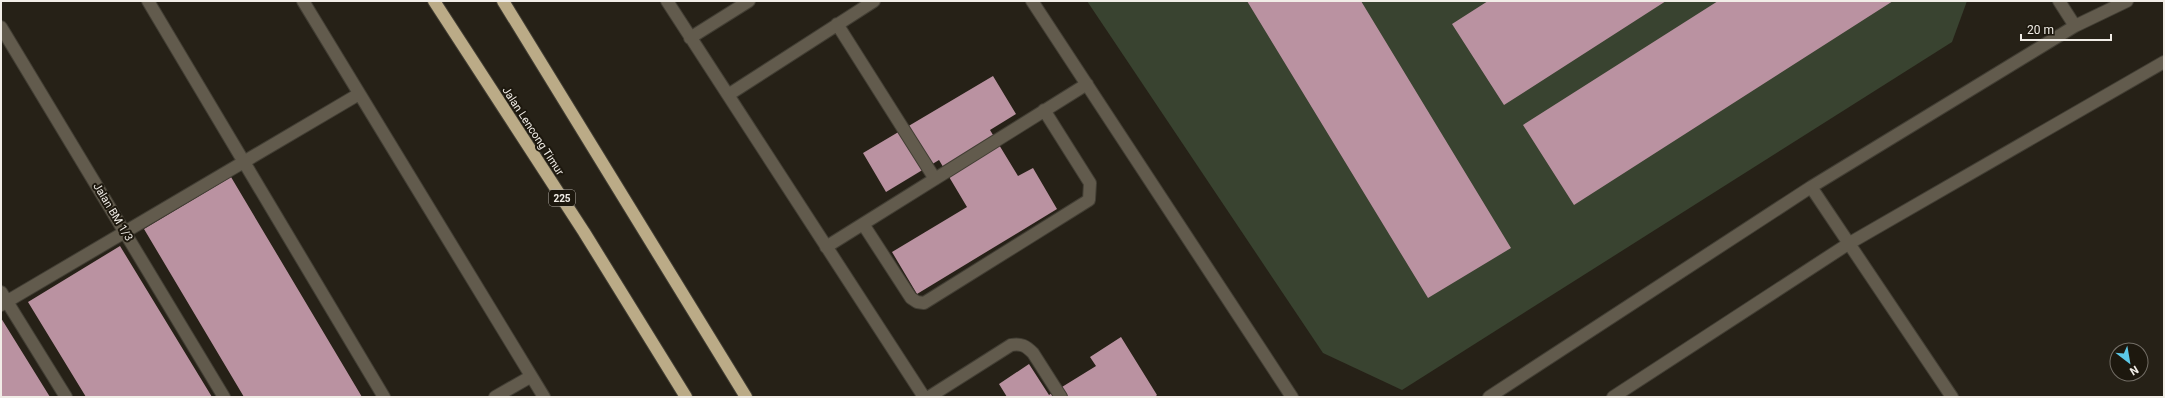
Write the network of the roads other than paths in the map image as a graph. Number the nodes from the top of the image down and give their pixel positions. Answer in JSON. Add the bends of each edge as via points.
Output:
{"nodes":[{"id":1,"x":148,"y":1,"type":"edge"},
{"id":2,"x":302,"y":1,"type":"edge"},
{"id":3,"x":434,"y":1,"type":"edge"},
{"id":4,"x":503,"y":1,"type":"edge"},
{"id":5,"x":667,"y":1,"type":"edge"},
{"id":6,"x":749,"y":1,"type":"edge"},
{"id":7,"x":874,"y":1,"type":"edge"},
{"id":8,"x":1032,"y":1,"type":"edge"},
{"id":9,"x":2059,"y":1,"type":"edge"},
{"id":10,"x":2127,"y":1,"type":"edge"},
{"id":11,"x":837,"y":24,"type":"junction"},
{"id":12,"x":1,"y":26,"type":"edge"},
{"id":13,"x":2075,"y":26,"type":"junction"},
{"id":14,"x":690,"y":38,"type":"junction"},
{"id":15,"x":2164,"y":62,"type":"edge"},
{"id":16,"x":1087,"y":84,"type":"junction"},
{"id":17,"x":359,"y":94,"type":"junction"},
{"id":18,"x":728,"y":95,"type":"junction"},
{"id":19,"x":1044,"y":110,"type":"junction"},
{"id":20,"x":244,"y":162,"type":"junction"},
{"id":21,"x":935,"y":179,"type":"junction"},
{"id":22,"x":1811,"y":187,"type":"junction"},
{"id":23,"x":863,"y":224,"type":"junction"},
{"id":24,"x":125,"y":232,"type":"junction"},
{"id":25,"x":1848,"y":244,"type":"junction"},
{"id":26,"x":826,"y":247,"type":"junction"},
{"id":27,"x":3,"y":300,"type":"edge"},
{"id":28,"x":530,"y":377,"type":"junction"},
{"id":29,"x":66,"y":397,"type":"edge"},
{"id":30,"x":224,"y":397,"type":"edge"},
{"id":31,"x":384,"y":397,"type":"edge"},
{"id":32,"x":495,"y":397,"type":"edge"},
{"id":33,"x":544,"y":397,"type":"edge"},
{"id":34,"x":686,"y":397,"type":"edge"},
{"id":35,"x":746,"y":397,"type":"edge"},
{"id":36,"x":924,"y":397,"type":"edge"},
{"id":37,"x":928,"y":397,"type":"edge"},
{"id":38,"x":1061,"y":397,"type":"edge"},
{"id":39,"x":1292,"y":397,"type":"edge"},
{"id":40,"x":1489,"y":397,"type":"edge"},
{"id":41,"x":1613,"y":397,"type":"edge"},
{"id":42,"x":1952,"y":397,"type":"edge"}],
"edges":[{"from":1,"to":20,"type":"street"},
{"from":2,"to":17,"type":"street"},
{"from":3,"to":34,"type":"highway","name":"Jalan Lencong Timur","number":"225","via":[[584,232]]},
{"from":4,"to":35,"type":"highway"},
{"from":5,"to":14,"type":"street"},
{"from":6,"to":14,"type":"street"},
{"from":7,"to":11,"type":"street"},
{"from":8,"to":16,"type":"street"},
{"from":9,"to":13,"type":"street"},
{"from":10,"to":13,"type":"street"},
{"from":11,"to":18,"type":"street"},
{"from":11,"to":21,"type":"street"},
{"from":12,"to":24,"type":"street","name":"Jalan BM 1/3"},
{"from":13,"to":22,"type":"street"},
{"from":14,"to":18,"type":"street"},
{"from":15,"to":25,"type":"street"},
{"from":16,"to":19,"type":"street"},
{"from":16,"to":39,"type":"street"},
{"from":17,"to":20,"type":"street"},
{"from":17,"to":28,"type":"street"},
{"from":18,"to":26,"type":"street"},
{"from":19,"to":21,"type":"street"},
{"from":19,"to":23,"type":"street","via":[[1090,183],[1090,200],[924,303],[911,298]]},
{"from":20,"to":24,"type":"street"},
{"from":20,"to":31,"type":"street"},
{"from":21,"to":23,"type":"street"},
{"from":22,"to":25,"type":"street"},
{"from":22,"to":40,"type":"street"},
{"from":23,"to":26,"type":"street"},
{"from":24,"to":27,"type":"street"},
{"from":24,"to":30,"type":"street","name":"Jalan BM 1/3"},
{"from":25,"to":41,"type":"street"},
{"from":25,"to":42,"type":"street"},
{"from":26,"to":36,"type":"street"},
{"from":27,"to":29,"type":"street"},
{"from":28,"to":32,"type":"street"},
{"from":28,"to":33,"type":"street"},
{"from":37,"to":38,"type":"street","via":[[1011,345],[1018,344],[1033,353]]}]}
